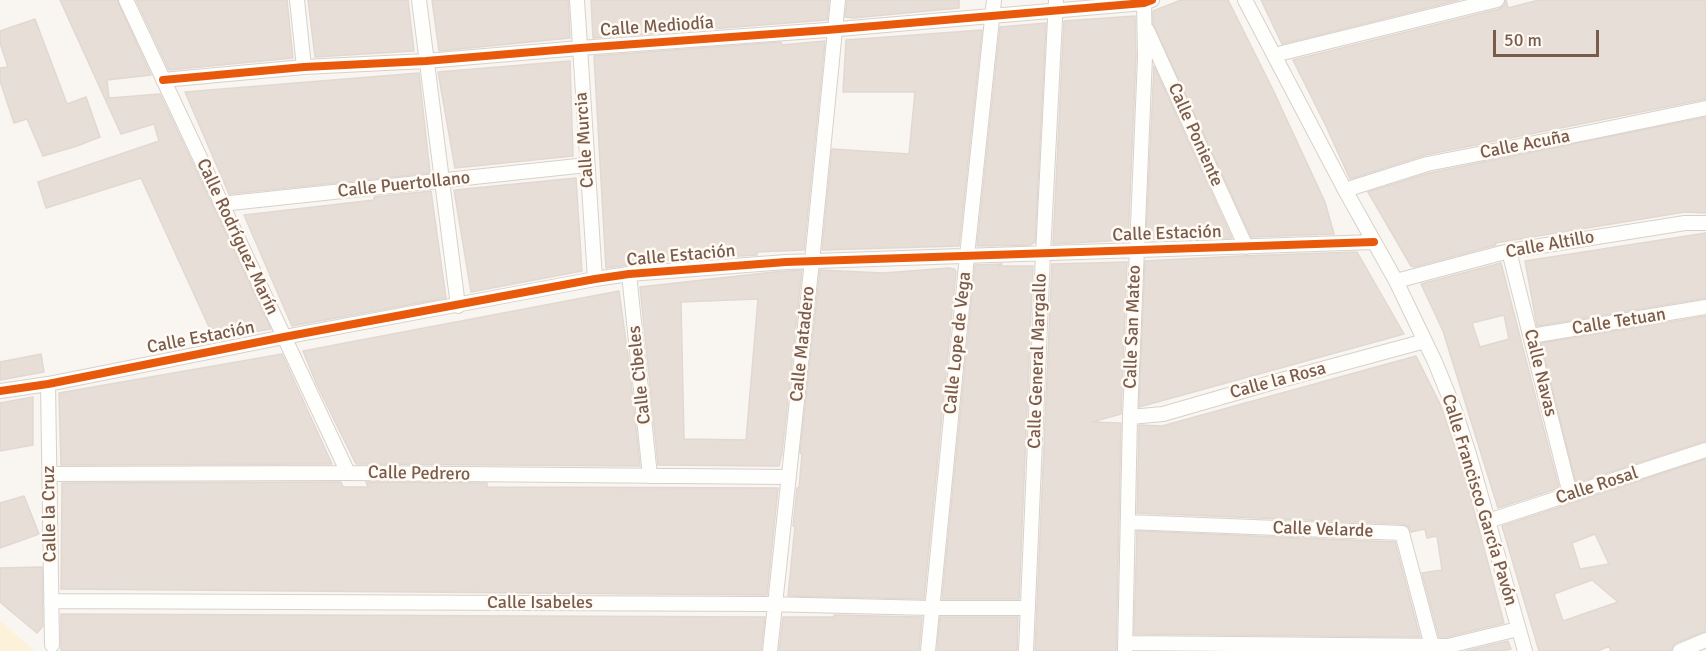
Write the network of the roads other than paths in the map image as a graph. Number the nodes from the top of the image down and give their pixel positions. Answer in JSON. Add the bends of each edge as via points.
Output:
{"nodes":[{"id":1,"x":126,"y":0,"type":"edge"},
{"id":2,"x":297,"y":0,"type":"edge"},
{"id":3,"x":419,"y":0,"type":"edge"},
{"id":4,"x":577,"y":0,"type":"edge"},
{"id":5,"x":838,"y":0,"type":"edge"},
{"id":6,"x":994,"y":0,"type":"edge"},
{"id":7,"x":1245,"y":0,"type":"edge"},
{"id":8,"x":1497,"y":0,"type":"edge"},
{"id":9,"x":1148,"y":1,"type":"edge"},
{"id":10,"x":1056,"y":5,"type":"edge"},
{"id":11,"x":993,"y":15,"type":"junction"},
{"id":12,"x":1144,"y":24,"type":"junction"},
{"id":13,"x":835,"y":30,"type":"junction"},
{"id":14,"x":580,"y":48,"type":"junction"},
{"id":15,"x":1274,"y":55,"type":"junction"},
{"id":16,"x":426,"y":61,"type":"junction"},
{"id":17,"x":304,"y":67,"type":"junction"},
{"id":18,"x":163,"y":80,"type":"junction"},
{"id":19,"x":1706,"y":108,"type":"edge"},
{"id":20,"x":587,"y":165,"type":"junction"},
{"id":21,"x":442,"y":182,"type":"junction"},
{"id":22,"x":1345,"y":190,"type":"junction"},
{"id":23,"x":221,"y":204,"type":"junction"},
{"id":24,"x":1706,"y":223,"type":"edge"},
{"id":25,"x":1374,"y":242,"type":"junction"},
{"id":26,"x":1246,"y":247,"type":"junction"},
{"id":27,"x":1136,"y":250,"type":"junction"},
{"id":28,"x":1509,"y":251,"type":"junction"},
{"id":29,"x":1043,"y":254,"type":"junction"},
{"id":30,"x":967,"y":256,"type":"junction"},
{"id":31,"x":812,"y":261,"type":"junction"},
{"id":32,"x":629,"y":274,"type":"junction"},
{"id":33,"x":595,"y":279,"type":"junction"},
{"id":34,"x":1396,"y":280,"type":"junction"},
{"id":35,"x":458,"y":306,"type":"junction"},
{"id":36,"x":1706,"y":307,"type":"edge"},
{"id":37,"x":1531,"y":336,"type":"junction"},
{"id":38,"x":284,"y":337,"type":"junction"},
{"id":39,"x":1425,"y":341,"type":"junction"},
{"id":40,"x":48,"y":384,"type":"junction"},
{"id":41,"x":0,"y":392,"type":"edge"},
{"id":42,"x":1130,"y":417,"type":"junction"},
{"id":43,"x":1706,"y":450,"type":"edge"},
{"id":44,"x":348,"y":473,"type":"junction"},
{"id":45,"x":49,"y":474,"type":"junction"},
{"id":46,"x":650,"y":476,"type":"junction"},
{"id":47,"x":788,"y":477,"type":"junction"},
{"id":48,"x":1570,"y":494,"type":"junction"},
{"id":49,"x":1488,"y":521,"type":"junction"},
{"id":50,"x":1128,"y":522,"type":"junction"},
{"id":51,"x":51,"y":600,"type":"junction"},
{"id":52,"x":775,"y":604,"type":"junction"},
{"id":53,"x":932,"y":608,"type":"junction"},
{"id":54,"x":1028,"y":608,"type":"junction"},
{"id":55,"x":1518,"y":629,"type":"junction"},
{"id":56,"x":1706,"y":640,"type":"edge"},
{"id":57,"x":52,"y":645,"type":"dead end"},
{"id":58,"x":1432,"y":646,"type":"junction"},
{"id":59,"x":1126,"y":647,"type":"edge"},
{"id":60,"x":770,"y":651,"type":"edge"},
{"id":61,"x":928,"y":651,"type":"edge"},
{"id":62,"x":1026,"y":651,"type":"edge"},
{"id":63,"x":1525,"y":651,"type":"edge"},
{"id":64,"x":1680,"y":651,"type":"edge"}],
"edges":[{"from":1,"to":18,"type":"street","name":"Calle Rodríguez Marín"},
{"from":2,"to":17,"type":"street"},
{"from":3,"to":16,"type":"street"},
{"from":4,"to":14,"type":"street","name":"Calle Murcia"},
{"from":5,"to":13,"type":"street","name":"Calle Matadero"},
{"from":6,"to":11,"type":"street","name":"Calle Lope de Vega"},
{"from":7,"to":15,"type":"street","name":"Calle Francisco García Pavón"},
{"from":8,"to":15,"type":"street"},
{"from":9,"to":10,"type":"street","name":"Calle Mediodía"},
{"from":9,"to":12,"type":"street","name":"Calle San Mateo"},
{"from":10,"to":11,"type":"street","name":"Calle Mediodía"},
{"from":10,"to":29,"type":"street","name":"Calle General Margallo"},
{"from":11,"to":13,"type":"street","name":"Calle Mediodía"},
{"from":11,"to":30,"type":"street","name":"Calle Lope de Vega"},
{"from":12,"to":26,"type":"street","name":"Calle Poniente"},
{"from":12,"to":27,"type":"street","name":"Calle San Mateo"},
{"from":13,"to":14,"type":"street","name":"Calle Mediodía"},
{"from":13,"to":31,"type":"street","name":"Calle Matadero"},
{"from":14,"to":16,"type":"street","name":"Calle Mediodía"},
{"from":14,"to":20,"type":"street","name":"Calle Murcia"},
{"from":15,"to":22,"type":"street","name":"Calle Francisco García Pavón"},
{"from":16,"to":17,"type":"street","name":"Calle Mediodía"},
{"from":16,"to":21,"type":"street"},
{"from":17,"to":18,"type":"street","name":"Calle Mediodía"},
{"from":18,"to":23,"type":"street","name":"Calle Rodríguez Marín"},
{"from":19,"to":22,"type":"street","name":"Calle Acuña","via":[[1426,164]]},
{"from":20,"to":21,"type":"street","name":"Calle Puertollano"},
{"from":20,"to":33,"type":"street","name":"Calle Murcia"},
{"from":21,"to":23,"type":"street","name":"Calle Puertollano"},
{"from":21,"to":35,"type":"street"},
{"from":22,"to":25,"type":"street","name":"Calle Francisco García Pavón"},
{"from":23,"to":38,"type":"street","name":"Calle Rodríguez Marín"},
{"from":24,"to":28,"type":"street","name":"Calle Altillo"},
{"from":25,"to":26,"type":"street","name":"Calle Estación"},
{"from":25,"to":34,"type":"street","name":"Calle Francisco García Pavón"},
{"from":26,"to":27,"type":"street","name":"Calle Estación"},
{"from":27,"to":29,"type":"street","name":"Calle Estación"},
{"from":27,"to":42,"type":"street","name":"Calle San Mateo"},
{"from":28,"to":34,"type":"street","name":"Calle Altillo"},
{"from":28,"to":37,"type":"street","name":"Calle Navas"},
{"from":29,"to":30,"type":"street","name":"Calle Estación"},
{"from":29,"to":54,"type":"street","name":"Calle General Margallo"},
{"from":30,"to":31,"type":"street","name":"Calle Estación"},
{"from":30,"to":53,"type":"street","name":"Calle Lope de Vega"},
{"from":31,"to":32,"type":"street","name":"Calle Estación"},
{"from":31,"to":47,"type":"street","name":"Calle Matadero"},
{"from":32,"to":33,"type":"street","name":"Calle Estación"},
{"from":32,"to":46,"type":"street","name":"Calle Cibeles"},
{"from":33,"to":35,"type":"street","name":"Calle Estación"},
{"from":34,"to":39,"type":"street","name":"Calle Francisco García Pavón"},
{"from":35,"to":38,"type":"street","name":"Calle Estación"},
{"from":36,"to":37,"type":"street","name":"Calle Tetuan"},
{"from":37,"to":48,"type":"street","name":"Calle Navas"},
{"from":38,"to":40,"type":"street","name":"Calle Estación"},
{"from":38,"to":44,"type":"street","name":"Calle Rodríguez Marín"},
{"from":39,"to":42,"type":"street","name":"Calle la Rosa","via":[[1163,414]]},
{"from":39,"to":49,"type":"street","name":"Calle Francisco García Pavón","via":[[1455,411]]},
{"from":40,"to":41,"type":"street","name":"Calle Estación"},
{"from":40,"to":45,"type":"street","name":"Calle la Cruz"},
{"from":42,"to":50,"type":"street","name":"Calle San Mateo"},
{"from":43,"to":48,"type":"street","name":"Calle Rosal"},
{"from":44,"to":45,"type":"street","name":"Calle Pedrero"},
{"from":44,"to":46,"type":"street","name":"Calle Pedrero"},
{"from":45,"to":51,"type":"street","name":"Calle la Cruz"},
{"from":46,"to":47,"type":"street","name":"Calle Pedrero"},
{"from":47,"to":52,"type":"street","name":"Calle Matadero"},
{"from":48,"to":49,"type":"street","name":"Calle Rosal"},
{"from":49,"to":55,"type":"street","name":"Calle Francisco García Pavón"},
{"from":50,"to":58,"type":"street","name":"Calle Velarde","via":[[1402,533]]},
{"from":50,"to":59,"type":"street","name":"Calle San Mateo"},
{"from":51,"to":52,"type":"street","name":"Calle Isabeles"},
{"from":51,"to":57,"type":"street","name":"Calle la Cruz"},
{"from":52,"to":53,"type":"street","name":"Calle Isabeles"},
{"from":52,"to":60,"type":"street","name":"Calle Matadero"},
{"from":53,"to":54,"type":"street","name":"Calle Isabeles"},
{"from":53,"to":61,"type":"street","name":"Calle Lope de Vega"},
{"from":54,"to":62,"type":"street","name":"Calle General Margallo"},
{"from":55,"to":58,"type":"street","via":[[1448,646]]},
{"from":55,"to":63,"type":"street","name":"Calle Francisco García Pavón"},
{"from":56,"to":64,"type":"street"},
{"from":58,"to":59,"type":"street"}]}
